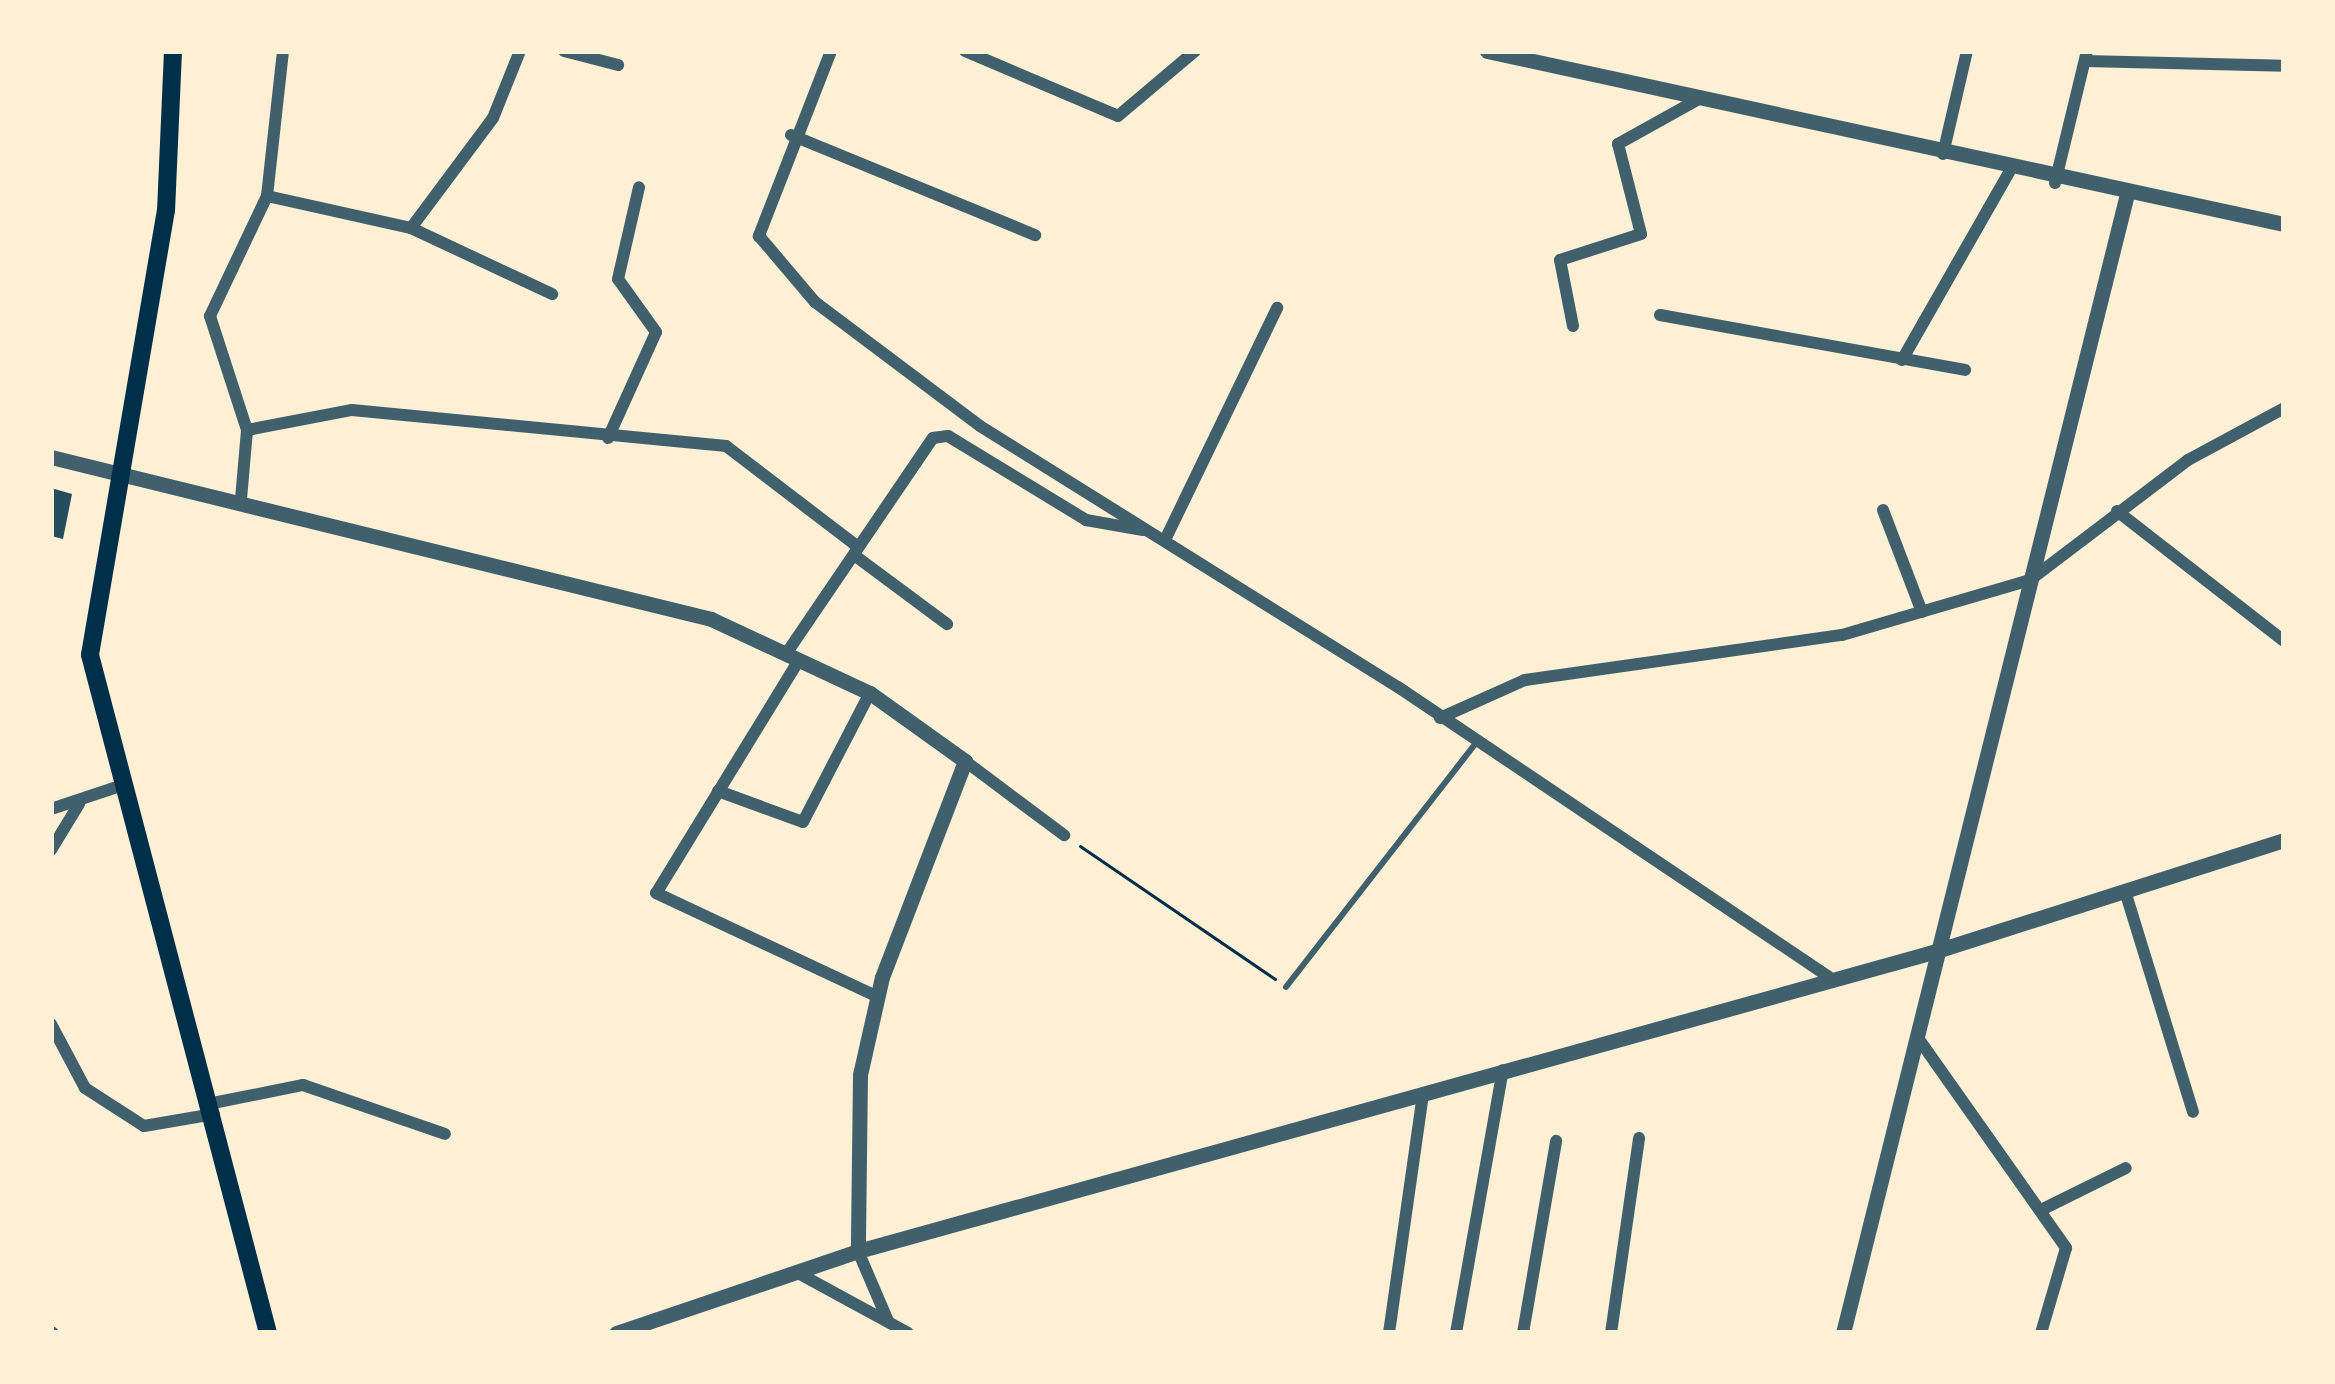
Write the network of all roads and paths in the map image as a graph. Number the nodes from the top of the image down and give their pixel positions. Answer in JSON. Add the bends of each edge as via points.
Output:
{"nodes":[{"id":1,"x":173,"y":51,"type":"edge"},
{"id":2,"x":283,"y":51,"type":"edge"},
{"id":3,"x":520,"y":51,"type":"edge"},
{"id":4,"x":564,"y":51,"type":"edge"},
{"id":5,"x":831,"y":51,"type":"edge"},
{"id":6,"x":965,"y":51,"type":"edge"},
{"id":7,"x":1195,"y":51,"type":"edge"},
{"id":8,"x":1487,"y":51,"type":"edge"},
{"id":9,"x":1967,"y":51,"type":"edge"},
{"id":10,"x":2086,"y":56,"type":"edge"},
{"id":11,"x":618,"y":65,"type":"dead end"},
{"id":12,"x":2284,"y":66,"type":"edge"},
{"id":13,"x":1699,"y":99,"type":"junction"},
{"id":14,"x":790,"y":135,"type":"junction"},
{"id":15,"x":1943,"y":154,"type":"junction"},
{"id":16,"x":2010,"y":171,"type":"junction"},
{"id":17,"x":2055,"y":183,"type":"junction"},
{"id":18,"x":639,"y":187,"type":"dead end"},
{"id":19,"x":268,"y":196,"type":"junction"},
{"id":20,"x":2126,"y":198,"type":"junction"},
{"id":21,"x":2284,"y":224,"type":"edge"},
{"id":22,"x":411,"y":228,"type":"junction"},
{"id":23,"x":1035,"y":235,"type":"dead end"},
{"id":24,"x":552,"y":293,"type":"dead end"},
{"id":25,"x":1276,"y":308,"type":"dead end"},
{"id":26,"x":1660,"y":315,"type":"dead end"},
{"id":27,"x":1573,"y":326,"type":"dead end"},
{"id":28,"x":1902,"y":360,"type":"junction"},
{"id":29,"x":1965,"y":370,"type":"dead end"},
{"id":30,"x":2284,"y":408,"type":"edge"},
{"id":31,"x":247,"y":430,"type":"junction"},
{"id":32,"x":608,"y":437,"type":"junction"},
{"id":33,"x":51,"y":457,"type":"edge"},
{"id":34,"x":114,"y":464,"type":"junction"},
{"id":35,"x":242,"y":499,"type":"junction"},
{"id":36,"x":1883,"y":510,"type":"dead end"},
{"id":37,"x":2117,"y":511,"type":"junction"},
{"id":38,"x":1150,"y":531,"type":"junction"},
{"id":39,"x":1165,"y":540,"type":"junction"},
{"id":40,"x":856,"y":551,"type":"junction"},
{"id":41,"x":2030,"y":580,"type":"junction"},
{"id":42,"x":1922,"y":612,"type":"junction"},
{"id":43,"x":947,"y":624,"type":"dead end"},
{"id":44,"x":2284,"y":640,"type":"edge"},
{"id":45,"x":792,"y":657,"type":"junction"},
{"id":46,"x":870,"y":693,"type":"junction"},
{"id":47,"x":1440,"y":718,"type":"junction"},
{"id":48,"x":1476,"y":743,"type":"junction"},
{"id":49,"x":965,"y":761,"type":"junction"},
{"id":50,"x":126,"y":784,"type":"junction"},
{"id":51,"x":718,"y":791,"type":"junction"},
{"id":52,"x":79,"y":804,"type":"junction"},
{"id":53,"x":51,"y":809,"type":"edge"},
{"id":54,"x":1064,"y":836,"type":"joint"},
{"id":55,"x":2284,"y":840,"type":"edge"},
{"id":56,"x":51,"y":850,"type":"edge"},
{"id":57,"x":2125,"y":891,"type":"junction"},
{"id":58,"x":1930,"y":953,"type":"junction"},
{"id":59,"x":1829,"y":977,"type":"junction"},
{"id":60,"x":1286,"y":987,"type":"joint"},
{"id":61,"x":878,"y":997,"type":"junction"},
{"id":62,"x":51,"y":1024,"type":"edge"},
{"id":63,"x":1918,"y":1038,"type":"junction"},
{"id":64,"x":1503,"y":1070,"type":"junction"},
{"id":65,"x":1423,"y":1093,"type":"junction"},
{"id":66,"x":214,"y":1108,"type":"junction"},
{"id":67,"x":2193,"y":1112,"type":"dead end"},
{"id":68,"x":445,"y":1134,"type":"dead end"},
{"id":69,"x":1639,"y":1138,"type":"dead end"},
{"id":70,"x":1556,"y":1141,"type":"dead end"},
{"id":71,"x":2126,"y":1168,"type":"dead end"},
{"id":72,"x":2045,"y":1208,"type":"junction"},
{"id":73,"x":858,"y":1251,"type":"junction"},
{"id":74,"x":798,"y":1274,"type":"junction"},
{"id":75,"x":886,"y":1327,"type":"edge"},
{"id":76,"x":268,"y":1333,"type":"edge"},
{"id":77,"x":616,"y":1333,"type":"edge"},
{"id":78,"x":908,"y":1333,"type":"edge"},
{"id":79,"x":1389,"y":1333,"type":"edge"},
{"id":80,"x":1456,"y":1333,"type":"edge"},
{"id":81,"x":1523,"y":1333,"type":"edge"},
{"id":82,"x":1611,"y":1333,"type":"edge"},
{"id":83,"x":1844,"y":1333,"type":"edge"},
{"id":84,"x":2041,"y":1333,"type":"edge"}],
"edges":[{"from":1,"to":34,"type":"main road","via":[[166,210]]},
{"from":2,"to":19,"type":"street"},
{"from":3,"to":22,"type":"street","via":[[493,118]]},
{"from":4,"to":11,"type":"street"},
{"from":5,"to":14,"type":"street"},
{"from":6,"to":7,"type":"street","via":[[1118,116]]},
{"from":8,"to":13,"type":"street"},
{"from":9,"to":15,"type":"street"},
{"from":10,"to":12,"type":"street"},
{"from":10,"to":17,"type":"street"},
{"from":13,"to":15,"type":"street"},
{"from":13,"to":27,"type":"street","via":[[1618,144],[1641,234],[1560,260]]},
{"from":14,"to":23,"type":"street"},
{"from":14,"to":38,"type":"street","via":[[759,236],[815,302],[962,412]]},
{"from":15,"to":16,"type":"street"},
{"from":16,"to":17,"type":"street"},
{"from":16,"to":28,"type":"street"},
{"from":17,"to":20,"type":"street"},
{"from":18,"to":32,"type":"street","via":[[618,279],[656,332]]},
{"from":19,"to":22,"type":"street"},
{"from":19,"to":31,"type":"street","via":[[232,254],[210,316]]},
{"from":20,"to":21,"type":"street"},
{"from":20,"to":41,"type":"street"},
{"from":22,"to":24,"type":"street"},
{"from":25,"to":39,"type":"street"},
{"from":26,"to":28,"type":"street"},
{"from":28,"to":29,"type":"street"},
{"from":30,"to":37,"type":"street"},
{"from":31,"to":32,"type":"street","via":[[352,410]]},
{"from":31,"to":35,"type":"street"},
{"from":32,"to":40,"type":"street","via":[[726,446]]},
{"from":33,"to":34,"type":"street"},
{"from":34,"to":35,"type":"street"},
{"from":34,"to":50,"type":"main road","via":[[90,655]]},
{"from":35,"to":45,"type":"street","via":[[711,619]]},
{"from":36,"to":42,"type":"street"},
{"from":37,"to":41,"type":"street"},
{"from":37,"to":44,"type":"street"},
{"from":38,"to":39,"type":"street"},
{"from":38,"to":40,"type":"street","via":[[1033,496],[948,436],[934,437]]},
{"from":39,"to":47,"type":"street"},
{"from":40,"to":43,"type":"street"},
{"from":40,"to":45,"type":"street"},
{"from":41,"to":42,"type":"street"},
{"from":41,"to":58,"type":"street"},
{"from":42,"to":47,"type":"street","via":[[1634,671],[1526,680]]},
{"from":45,"to":46,"type":"street"},
{"from":45,"to":51,"type":"street"},
{"from":46,"to":49,"type":"street"},
{"from":46,"to":51,"type":"street","via":[[803,822]]},
{"from":47,"to":48,"type":"street"},
{"from":48,"to":59,"type":"street"},
{"from":48,"to":60,"type":"lane"},
{"from":49,"to":54,"type":"street"},
{"from":49,"to":61,"type":"street"},
{"from":50,"to":52,"type":"street"},
{"from":50,"to":66,"type":"main road"},
{"from":51,"to":61,"type":"street","via":[[656,893]]},
{"from":52,"to":53,"type":"street"},
{"from":52,"to":56,"type":"street"},
{"from":54,"to":60,"type":"path"},
{"from":55,"to":57,"type":"street"},
{"from":57,"to":58,"type":"street"},
{"from":57,"to":67,"type":"street"},
{"from":58,"to":59,"type":"street"},
{"from":58,"to":63,"type":"street"},
{"from":59,"to":64,"type":"street"},
{"from":61,"to":73,"type":"street","via":[[860,1075]]},
{"from":62,"to":66,"type":"street","via":[[85,1088],[144,1126]]},
{"from":63,"to":72,"type":"street"},
{"from":63,"to":83,"type":"street"},
{"from":64,"to":65,"type":"street"},
{"from":64,"to":80,"type":"street"},
{"from":65,"to":73,"type":"street"},
{"from":65,"to":79,"type":"street"},
{"from":66,"to":68,"type":"street","via":[[303,1085]]},
{"from":66,"to":76,"type":"main road"},
{"from":69,"to":82,"type":"street"},
{"from":70,"to":81,"type":"street"},
{"from":71,"to":72,"type":"street"},
{"from":72,"to":84,"type":"street","via":[[2066,1248]]},
{"from":73,"to":74,"type":"street"},
{"from":73,"to":75,"type":"street"},
{"from":74,"to":75,"type":"street"},
{"from":74,"to":77,"type":"street"},
{"from":75,"to":78,"type":"street"}]}
